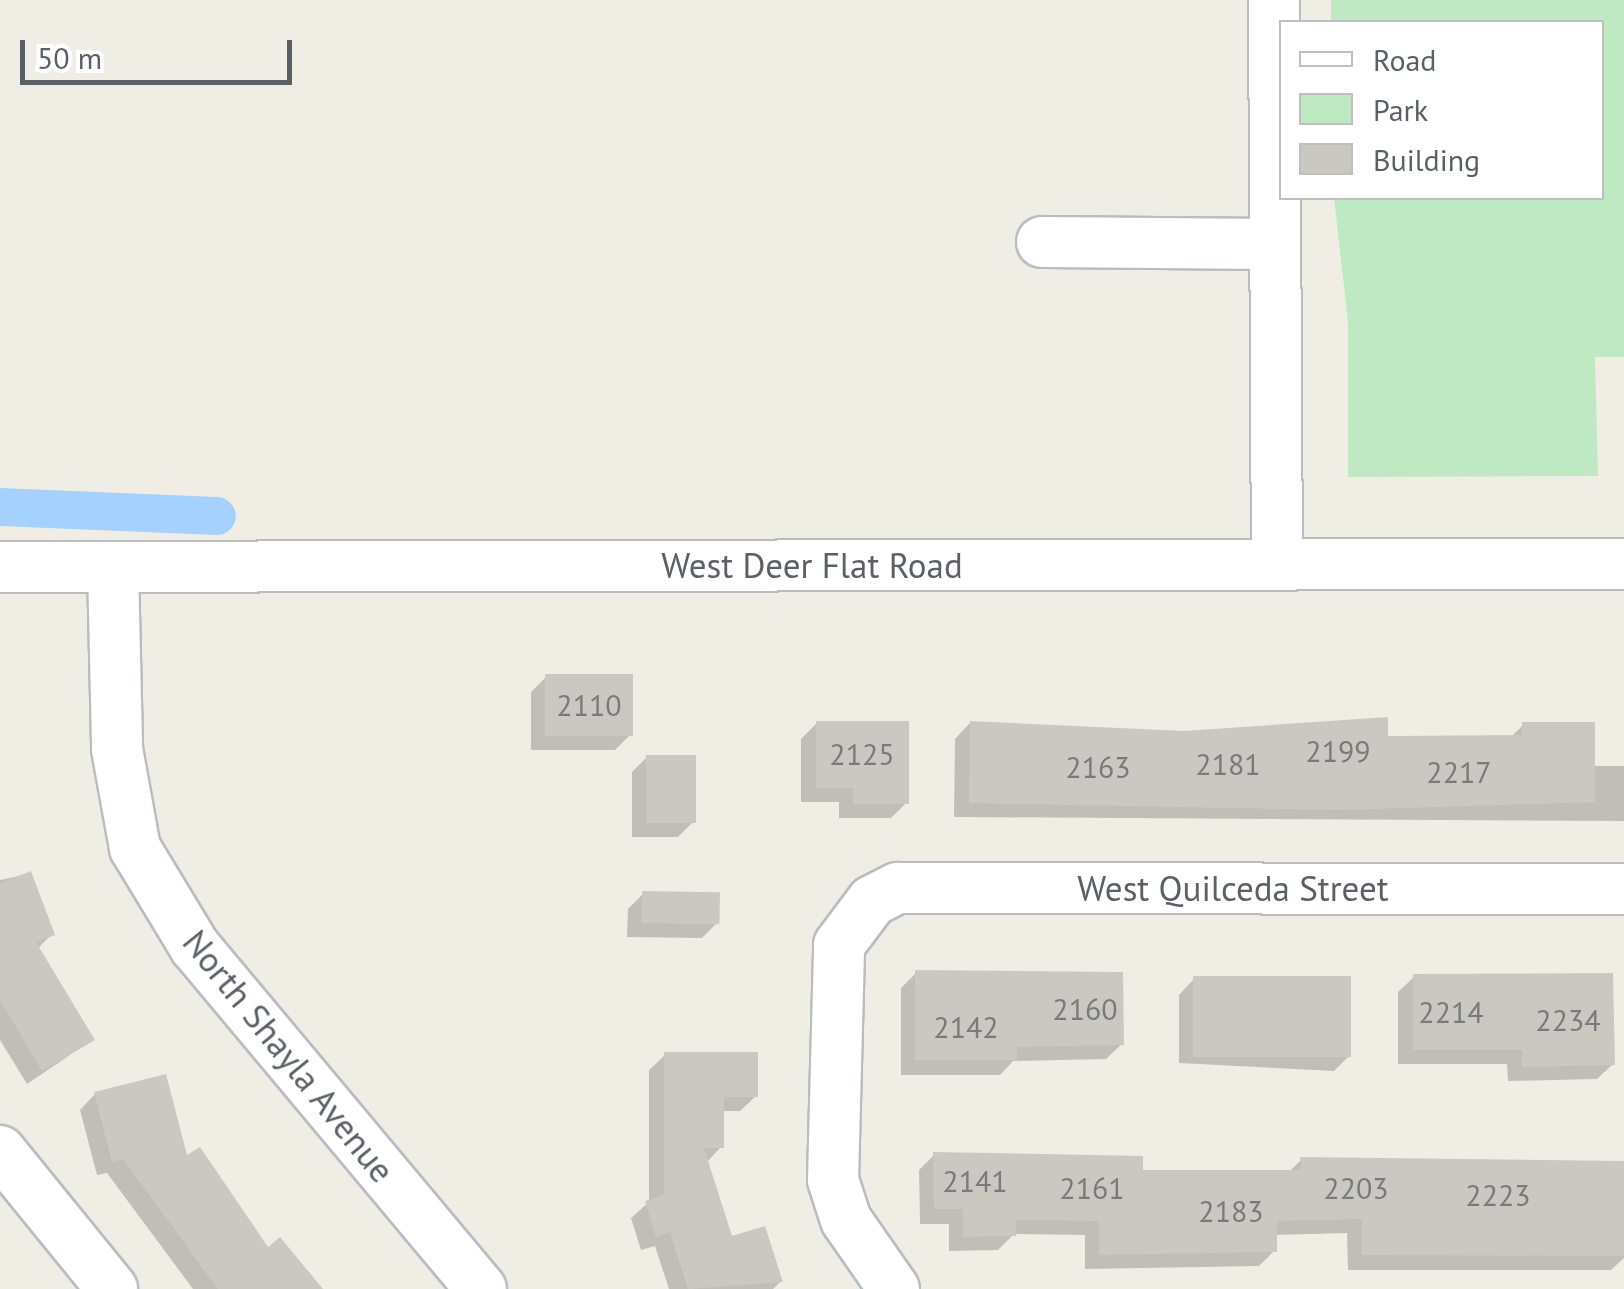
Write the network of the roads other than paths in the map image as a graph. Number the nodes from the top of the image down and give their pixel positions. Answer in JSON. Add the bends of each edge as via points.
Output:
{"nodes":[{"id":1,"x":1274,"y":0,"type":"edge"},
{"id":2,"x":1042,"y":242,"type":"dead end"},
{"id":3,"x":1276,"y":244,"type":"junction"},
{"id":4,"x":1624,"y":564,"type":"edge"},
{"id":5,"x":1277,"y":565,"type":"junction"},
{"id":6,"x":0,"y":567,"type":"edge"},
{"id":7,"x":113,"y":567,"type":"junction"},
{"id":8,"x":1624,"y":889,"type":"edge"},
{"id":9,"x":0,"y":1151,"type":"edge"},
{"id":10,"x":884,"y":1278,"type":"edge"},
{"id":11,"x":112,"y":1289,"type":"edge"},
{"id":12,"x":481,"y":1289,"type":"edge"}],
"edges":[{"from":1,"to":3,"type":"street"},
{"from":2,"to":3,"type":"street"},
{"from":3,"to":5,"type":"street"},
{"from":4,"to":5,"type":"street","name":"West Deer Flat Road"},
{"from":5,"to":7,"type":"street","name":"West Deer Flat Road"},
{"from":6,"to":7,"type":"street","name":"West Deer Flat Road"},
{"from":7,"to":12,"type":"street","name":"North Shayla Avenue","via":[[117,749],[135,848],[195,947]]},
{"from":8,"to":10,"type":"street","name":"West Quilceda Street","via":[[898,888],[852,921],[834,978],[833,1180]]},
{"from":9,"to":11,"type":"street"}]}
